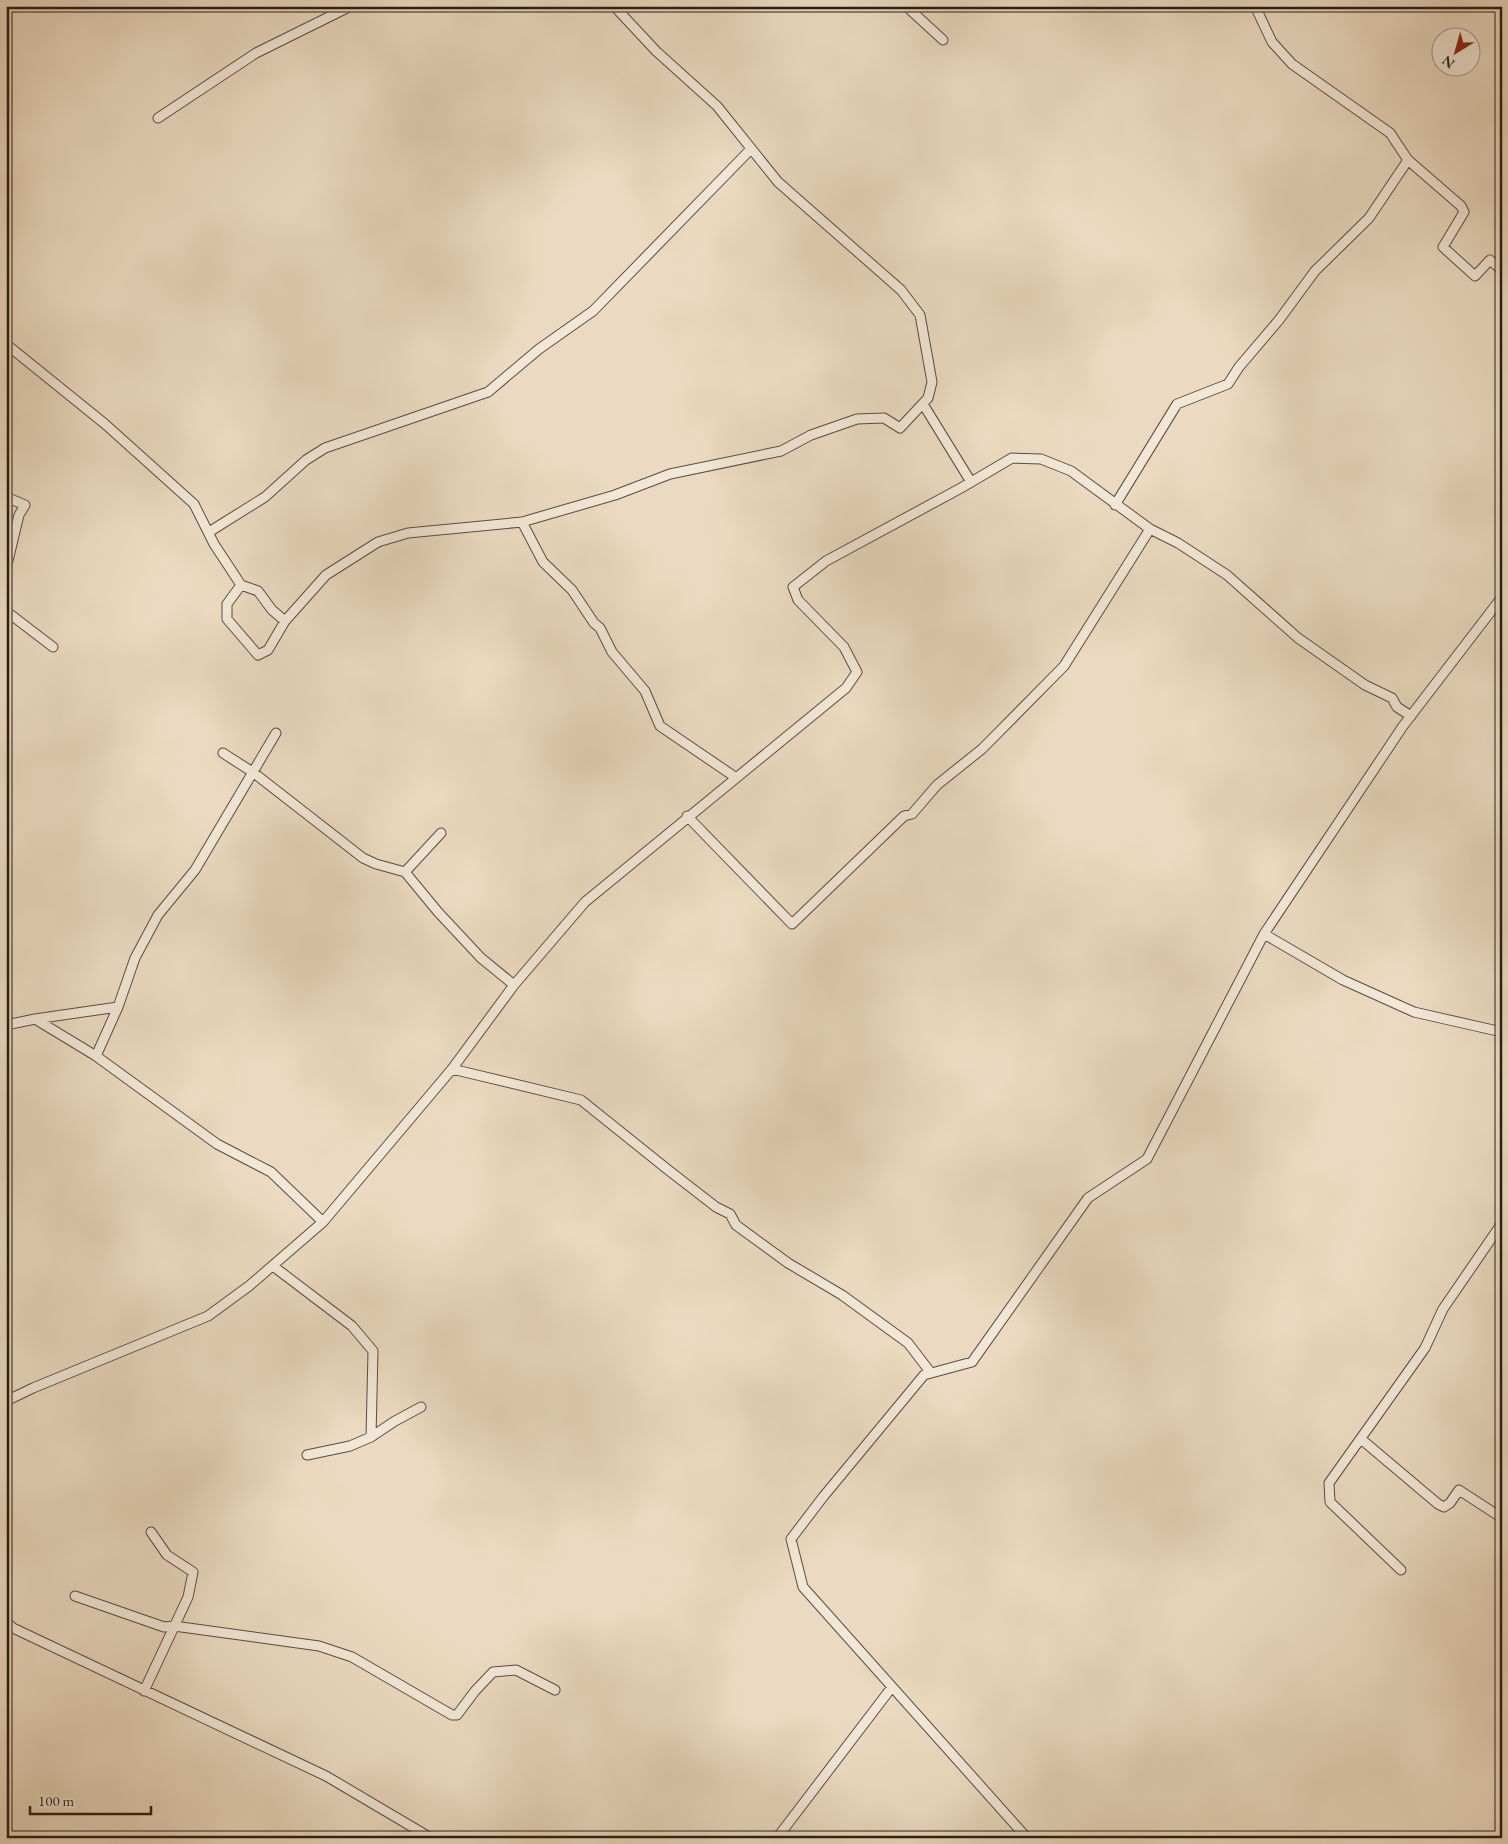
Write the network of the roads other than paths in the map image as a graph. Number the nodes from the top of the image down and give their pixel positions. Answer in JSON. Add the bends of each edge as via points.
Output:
{"nodes":[{"id":1,"x":351,"y":6,"type":"edge"},
{"id":2,"x":614,"y":6,"type":"edge"},
{"id":3,"x":906,"y":6,"type":"edge"},
{"id":4,"x":1255,"y":6,"type":"edge"},
{"id":5,"x":944,"y":40,"type":"dead end"},
{"id":6,"x":158,"y":118,"type":"dead end"},
{"id":7,"x":750,"y":150,"type":"junction"},
{"id":8,"x":1408,"y":160,"type":"junction"},
{"id":9,"x":1502,"y":270,"type":"edge"},
{"id":10,"x":6,"y":344,"type":"edge"},
{"id":11,"x":922,"y":404,"type":"junction"},
{"id":12,"x":971,"y":482,"type":"junction"},
{"id":13,"x":6,"y":497,"type":"edge"},
{"id":14,"x":1115,"y":505,"type":"junction"},
{"id":15,"x":522,"y":522,"type":"junction"},
{"id":16,"x":1150,"y":529,"type":"junction"},
{"id":17,"x":209,"y":532,"type":"junction"},
{"id":18,"x":6,"y":569,"type":"edge"},
{"id":19,"x":241,"y":585,"type":"junction"},
{"id":20,"x":1502,"y":597,"type":"edge"},
{"id":21,"x":6,"y":611,"type":"edge"},
{"id":22,"x":285,"y":622,"type":"junction"},
{"id":23,"x":53,"y":647,"type":"dead end"},
{"id":24,"x":1412,"y":716,"type":"junction"},
{"id":25,"x":276,"y":733,"type":"dead end"},
{"id":26,"x":224,"y":753,"type":"dead end"},
{"id":27,"x":254,"y":773,"type":"junction"},
{"id":28,"x":735,"y":778,"type":"junction"},
{"id":29,"x":687,"y":816,"type":"junction"},
{"id":30,"x":441,"y":833,"type":"dead end"},
{"id":31,"x":405,"y":872,"type":"junction"},
{"id":32,"x":1264,"y":934,"type":"junction"},
{"id":33,"x":514,"y":985,"type":"junction"},
{"id":34,"x":118,"y":1007,"type":"junction"},
{"id":35,"x":35,"y":1019,"type":"junction"},
{"id":36,"x":6,"y":1025,"type":"edge"},
{"id":37,"x":1502,"y":1032,"type":"edge"},
{"id":38,"x":96,"y":1056,"type":"junction"},
{"id":39,"x":452,"y":1069,"type":"junction"},
{"id":40,"x":324,"y":1222,"type":"junction"},
{"id":41,"x":1502,"y":1223,"type":"edge"},
{"id":42,"x":273,"y":1266,"type":"junction"},
{"id":43,"x":931,"y":1373,"type":"junction"},
{"id":44,"x":6,"y":1401,"type":"edge"},
{"id":45,"x":421,"y":1407,"type":"dead end"},
{"id":46,"x":371,"y":1437,"type":"junction"},
{"id":47,"x":1361,"y":1439,"type":"junction"},
{"id":48,"x":307,"y":1455,"type":"dead end"},
{"id":49,"x":1502,"y":1518,"type":"edge"},
{"id":50,"x":151,"y":1532,"type":"dead end"},
{"id":51,"x":1401,"y":1570,"type":"dead end"},
{"id":52,"x":75,"y":1596,"type":"dead end"},
{"id":53,"x":6,"y":1622,"type":"edge"},
{"id":54,"x":174,"y":1626,"type":"junction"},
{"id":55,"x":892,"y":1687,"type":"junction"},
{"id":56,"x":555,"y":1690,"type":"dead end"},
{"id":57,"x":144,"y":1692,"type":"junction"},
{"id":58,"x":431,"y":1838,"type":"edge"},
{"id":59,"x":777,"y":1838,"type":"edge"},
{"id":60,"x":1026,"y":1838,"type":"edge"}],
"edges":[{"from":1,"to":6,"type":"street","via":[[256,53]]},
{"from":2,"to":7,"type":"street","via":[[656,51],[717,106]]},
{"from":3,"to":5,"type":"street"},
{"from":4,"to":8,"type":"street","via":[[1272,42],[1292,64],[1390,133]]},
{"from":7,"to":11,"type":"street","via":[[778,182],[901,290],[920,315],[932,382],[928,398]]},
{"from":7,"to":17,"type":"street","via":[[593,311],[539,349],[488,392],[326,448],[306,460],[265,497]]},
{"from":8,"to":9,"type":"street","via":[[1464,212],[1443,246],[1475,276],[1490,260]]},
{"from":8,"to":14,"type":"street","via":[[1369,218],[1315,271],[1228,384],[1177,404]]},
{"from":10,"to":17,"type":"street","via":[[105,424],[194,504]]},
{"from":11,"to":12,"type":"street"},
{"from":11,"to":15,"type":"street","via":[[900,428],[884,418],[857,419],[811,434],[781,451],[670,474],[615,496]]},
{"from":12,"to":14,"type":"street","via":[[1012,458],[1041,459],[1070,471]]},
{"from":12,"to":28,"type":"street","via":[[826,561],[793,588],[798,600],[844,647],[857,672],[846,688]]},
{"from":13,"to":18,"type":"street","via":[[25,505],[19,515]]},
{"from":14,"to":16,"type":"street"},
{"from":15,"to":22,"type":"street","via":[[408,533],[378,542],[326,575]]},
{"from":15,"to":28,"type":"street","via":[[543,562],[572,590],[600,628],[612,652],[646,691],[660,726]]},
{"from":16,"to":24,"type":"street","via":[[1178,543],[1226,575],[1298,638],[1365,686],[1392,698],[1397,707]]},
{"from":16,"to":29,"type":"street","via":[[1064,666],[982,749],[937,785],[912,814],[904,816],[792,924]]},
{"from":17,"to":19,"type":"street"},
{"from":19,"to":22,"type":"street","via":[[258,591]]},
{"from":19,"to":22,"type":"street","via":[[227,604],[227,619],[258,654],[268,650]]},
{"from":20,"to":24,"type":"street"},
{"from":21,"to":23,"type":"street"},
{"from":24,"to":32,"type":"street"},
{"from":25,"to":27,"type":"street"},
{"from":26,"to":27,"type":"street"},
{"from":27,"to":31,"type":"street","via":[[363,858]]},
{"from":27,"to":34,"type":"street","via":[[195,870],[158,915],[135,958]]},
{"from":28,"to":29,"type":"street"},
{"from":29,"to":33,"type":"street","via":[[585,902]]},
{"from":30,"to":31,"type":"street"},
{"from":31,"to":33,"type":"street","via":[[481,958]]},
{"from":32,"to":37,"type":"street","via":[[1343,980],[1414,1012]]},
{"from":32,"to":43,"type":"street","via":[[1147,1159],[1088,1198],[972,1362]]},
{"from":33,"to":39,"type":"street"},
{"from":34,"to":35,"type":"street"},
{"from":34,"to":38,"type":"street"},
{"from":35,"to":36,"type":"street"},
{"from":35,"to":38,"type":"street"},
{"from":38,"to":40,"type":"street","via":[[217,1144],[271,1172]]},
{"from":39,"to":40,"type":"street"},
{"from":39,"to":43,"type":"street","via":[[581,1100],[667,1170],[730,1214],[736,1225],[908,1343]]},
{"from":40,"to":42,"type":"street"},
{"from":41,"to":47,"type":"street","via":[[1443,1309],[1425,1348]]},
{"from":42,"to":44,"type":"street","via":[[208,1316]]},
{"from":42,"to":46,"type":"street","via":[[352,1326],[373,1352]]},
{"from":43,"to":55,"type":"street","via":[[924,1375],[791,1539],[803,1587]]},
{"from":45,"to":46,"type":"street"},
{"from":46,"to":48,"type":"street","via":[[350,1446]]},
{"from":47,"to":49,"type":"street","via":[[1438,1504],[1444,1507],[1450,1504],[1459,1490]]},
{"from":47,"to":51,"type":"street","via":[[1329,1483],[1330,1502]]},
{"from":50,"to":54,"type":"street","via":[[167,1555],[193,1572],[188,1597]]},
{"from":52,"to":54,"type":"street","via":[[164,1627]]},
{"from":53,"to":57,"type":"street"},
{"from":54,"to":56,"type":"street","via":[[319,1646],[344,1654],[452,1715],[457,1715],[493,1672],[516,1670]]},
{"from":54,"to":57,"type":"street"},
{"from":55,"to":59,"type":"street"},
{"from":55,"to":60,"type":"street"},
{"from":57,"to":58,"type":"street","via":[[326,1776]]}]}
